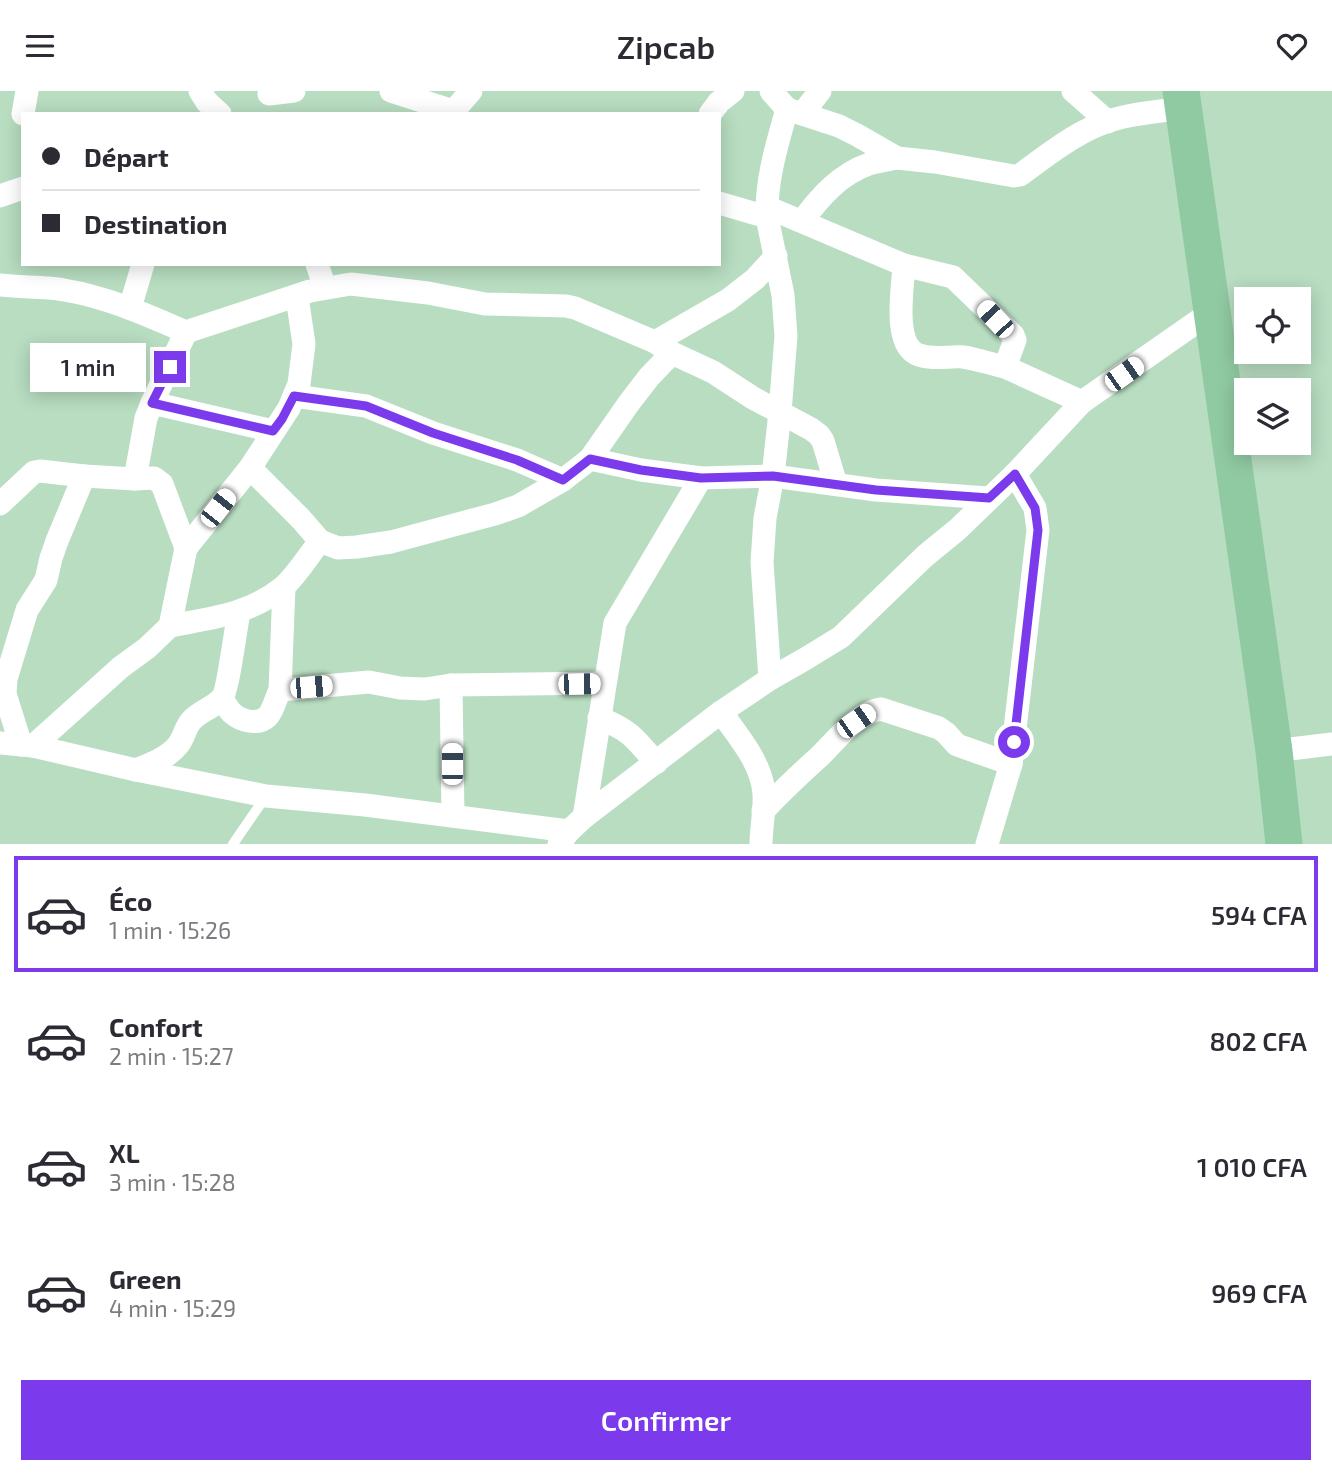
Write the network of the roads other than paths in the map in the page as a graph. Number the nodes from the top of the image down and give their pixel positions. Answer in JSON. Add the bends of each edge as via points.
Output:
{"nodes":[{"id":1,"x":27,"y":91,"type":"edge"},
{"id":2,"x":200,"y":91,"type":"edge"},
{"id":3,"x":294,"y":91,"type":"edge"},
{"id":4,"x":391,"y":91,"type":"edge"},
{"id":5,"x":471,"y":91,"type":"edge"},
{"id":6,"x":733,"y":91,"type":"edge"},
{"id":7,"x":771,"y":91,"type":"edge"},
{"id":8,"x":820,"y":91,"type":"edge"},
{"id":9,"x":1073,"y":91,"type":"edge"},
{"id":10,"x":268,"y":100,"type":"edge"},
{"id":11,"x":1182,"y":100,"type":"edge"},
{"id":12,"x":795,"y":111,"type":"junction"},
{"id":13,"x":23,"y":112,"type":"edge"},
{"id":14,"x":218,"y":112,"type":"edge"},
{"id":15,"x":449,"y":112,"type":"edge"},
{"id":16,"x":453,"y":112,"type":"edge"},
{"id":17,"x":712,"y":112,"type":"edge"},
{"id":18,"x":1108,"y":122,"type":"junction"},
{"id":19,"x":897,"y":158,"type":"junction"},
{"id":20,"x":21,"y":189,"type":"edge"},
{"id":21,"x":0,"y":196,"type":"edge"},
{"id":22,"x":721,"y":203,"type":"edge"},
{"id":23,"x":767,"y":212,"type":"junction"},
{"id":24,"x":802,"y":221,"type":"junction"},
{"id":25,"x":776,"y":256,"type":"junction"},
{"id":26,"x":904,"y":265,"type":"junction"},
{"id":27,"x":142,"y":266,"type":"edge"},
{"id":28,"x":318,"y":266,"type":"edge"},
{"id":29,"x":353,"y":274,"type":"edge"},
{"id":30,"x":0,"y":285,"type":"edge"},
{"id":31,"x":325,"y":288,"type":"junction"},
{"id":32,"x":297,"y":297,"type":"junction"},
{"id":33,"x":130,"y":308,"type":"junction"},
{"id":34,"x":1211,"y":312,"type":"junction"},
{"id":35,"x":186,"y":332,"type":"junction"},
{"id":36,"x":663,"y":348,"type":"junction"},
{"id":37,"x":1005,"y":367,"type":"junction"},
{"id":38,"x":294,"y":396,"type":"junction"},
{"id":39,"x":1082,"y":402,"type":"junction"},
{"id":40,"x":152,"y":403,"type":"junction"},
{"id":41,"x":780,"y":412,"type":"junction"},
{"id":42,"x":273,"y":431,"type":"junction"},
{"id":43,"x":590,"y":459,"type":"junction"},
{"id":44,"x":250,"y":468,"type":"junction"},
{"id":45,"x":1015,"y":474,"type":"junction"},
{"id":46,"x":84,"y":476,"type":"junction"},
{"id":47,"x":773,"y":476,"type":"junction"},
{"id":48,"x":701,"y":478,"type":"junction"},
{"id":49,"x":135,"y":479,"type":"junction"},
{"id":50,"x":563,"y":480,"type":"junction"},
{"id":51,"x":836,"y":484,"type":"junction"},
{"id":52,"x":989,"y":498,"type":"junction"},
{"id":53,"x":0,"y":504,"type":"edge"},
{"id":54,"x":320,"y":541,"type":"junction"},
{"id":55,"x":186,"y":548,"type":"junction"},
{"id":56,"x":284,"y":587,"type":"junction"},
{"id":57,"x":239,"y":612,"type":"junction"},
{"id":58,"x":170,"y":627,"type":"junction"},
{"id":59,"x":770,"y":679,"type":"junction"},
{"id":60,"x":604,"y":683,"type":"junction"},
{"id":61,"x":451,"y":685,"type":"junction"},
{"id":62,"x":280,"y":691,"type":"junction"},
{"id":63,"x":222,"y":699,"type":"junction"},
{"id":64,"x":721,"y":712,"type":"junction"},
{"id":65,"x":599,"y":718,"type":"junction"},
{"id":66,"x":1332,"y":744,"type":"edge"},
{"id":67,"x":18,"y":745,"type":"edge"},
{"id":68,"x":1274,"y":751,"type":"junction"},
{"id":69,"x":656,"y":763,"type":"junction"},
{"id":70,"x":1011,"y":764,"type":"junction"},
{"id":71,"x":136,"y":770,"type":"junction"},
{"id":72,"x":266,"y":796,"type":"junction"},
{"id":73,"x":764,"y":811,"type":"junction"},
{"id":74,"x":453,"y":816,"type":"junction"},
{"id":75,"x":571,"y":831,"type":"edge"},
{"id":76,"x":233,"y":844,"type":"edge"},
{"id":77,"x":761,"y":844,"type":"edge"},
{"id":78,"x":987,"y":844,"type":"edge"},
{"id":79,"x":1284,"y":844,"type":"edge"}],
"edges":[{"from":1,"to":13,"type":"street"},
{"from":2,"to":14,"type":"street"},
{"from":3,"to":10,"type":"street"},
{"from":4,"to":15,"type":"street"},
{"from":5,"to":16,"type":"street"},
{"from":6,"to":17,"type":"street"},
{"from":7,"to":12,"type":"street"},
{"from":8,"to":12,"type":"street"},
{"from":9,"to":18,"type":"street"},
{"from":11,"to":18,"type":"street"},
{"from":11,"to":34,"type":"highway"},
{"from":12,"to":19,"type":"street","via":[[858,135]]},
{"from":12,"to":23,"type":"street","via":[[772,160]]},
{"from":18,"to":19,"type":"street","via":[[1014,176]]},
{"from":19,"to":24,"type":"street","via":[[847,174]]},
{"from":20,"to":21,"type":"street"},
{"from":22,"to":23,"type":"street"},
{"from":23,"to":24,"type":"street"},
{"from":23,"to":25,"type":"street"},
{"from":24,"to":26,"type":"street"},
{"from":25,"to":36,"type":"street","via":[[755,279]]},
{"from":25,"to":41,"type":"street","via":[[786,336]]},
{"from":26,"to":37,"type":"street","via":[[957,279],[1013,335]]},
{"from":26,"to":37,"type":"street","via":[[901,311],[911,349],[917,355],[963,357]]},
{"from":27,"to":33,"type":"street"},
{"from":28,"to":31,"type":"street"},
{"from":29,"to":31,"type":"street"},
{"from":29,"to":36,"type":"street","via":[[485,304],[571,307]]},
{"from":30,"to":33,"type":"street","via":[[79,292]]},
{"from":31,"to":32,"type":"street"},
{"from":32,"to":35,"type":"street"},
{"from":32,"to":38,"type":"street","via":[[304,344]]},
{"from":33,"to":35,"type":"street"},
{"from":34,"to":39,"type":"street"},
{"from":34,"to":68,"type":"highway"},
{"from":35,"to":40,"type":"street"},
{"from":36,"to":41,"type":"street"},
{"from":36,"to":43,"type":"street","via":[[649,377]]},
{"from":37,"to":39,"type":"street"},
{"from":38,"to":42,"type":"street"},
{"from":38,"to":50,"type":"street","via":[[366,406]]},
{"from":39,"to":45,"type":"street"},
{"from":40,"to":42,"type":"street"},
{"from":40,"to":49,"type":"street"},
{"from":41,"to":47,"type":"street"},
{"from":41,"to":51,"type":"street","via":[[820,435]]},
{"from":42,"to":44,"type":"street"},
{"from":43,"to":48,"type":"street"},
{"from":43,"to":50,"type":"street"},
{"from":44,"to":54,"type":"street"},
{"from":44,"to":55,"type":"street"},
{"from":45,"to":52,"type":"street"},
{"from":45,"to":70,"type":"street","via":[[1035,508],[1038,530]]},
{"from":46,"to":49,"type":"street"},
{"from":46,"to":53,"type":"street","via":[[34,472]]},
{"from":46,"to":67,"type":"street","via":[[46,580],[27,610],[6,679],[5,694]]},
{"from":47,"to":48,"type":"street"},
{"from":47,"to":51,"type":"street"},
{"from":47,"to":59,"type":"street","via":[[762,562]]},
{"from":48,"to":60,"type":"street","via":[[615,622]]},
{"from":49,"to":55,"type":"street","via":[[154,478],[162,484]]},
{"from":50,"to":54,"type":"street","via":[[518,506],[391,542],[338,548]]},
{"from":51,"to":52,"type":"street"},
{"from":52,"to":59,"type":"street","via":[[841,637]]},
{"from":54,"to":56,"type":"street"},
{"from":55,"to":58,"type":"street"},
{"from":56,"to":57,"type":"street"},
{"from":56,"to":62,"type":"street"},
{"from":57,"to":58,"type":"street"},
{"from":57,"to":63,"type":"street"},
{"from":58,"to":67,"type":"street"},
{"from":59,"to":64,"type":"street"},
{"from":60,"to":61,"type":"street"},
{"from":60,"to":65,"type":"street"},
{"from":61,"to":62,"type":"street","via":[[425,689],[369,682]]},
{"from":61,"to":74,"type":"street"},
{"from":62,"to":63,"type":"street","via":[[268,716],[251,722],[232,713]]},
{"from":63,"to":71,"type":"street","via":[[194,717],[170,753]]},
{"from":64,"to":69,"type":"street"},
{"from":64,"to":73,"type":"street","via":[[760,775]]},
{"from":65,"to":69,"type":"street","via":[[636,738]]},
{"from":65,"to":75,"type":"street"},
{"from":66,"to":68,"type":"street"},
{"from":67,"to":71,"type":"street"},
{"from":68,"to":79,"type":"highway"},
{"from":69,"to":75,"type":"street"},
{"from":70,"to":73,"type":"street","via":[[957,745],[939,728],[874,710],[838,737]]},
{"from":70,"to":78,"type":"street"},
{"from":71,"to":72,"type":"street"},
{"from":72,"to":74,"type":"street"},
{"from":72,"to":76,"type":"lane"},
{"from":73,"to":77,"type":"street"},
{"from":74,"to":75,"type":"street"}]}
